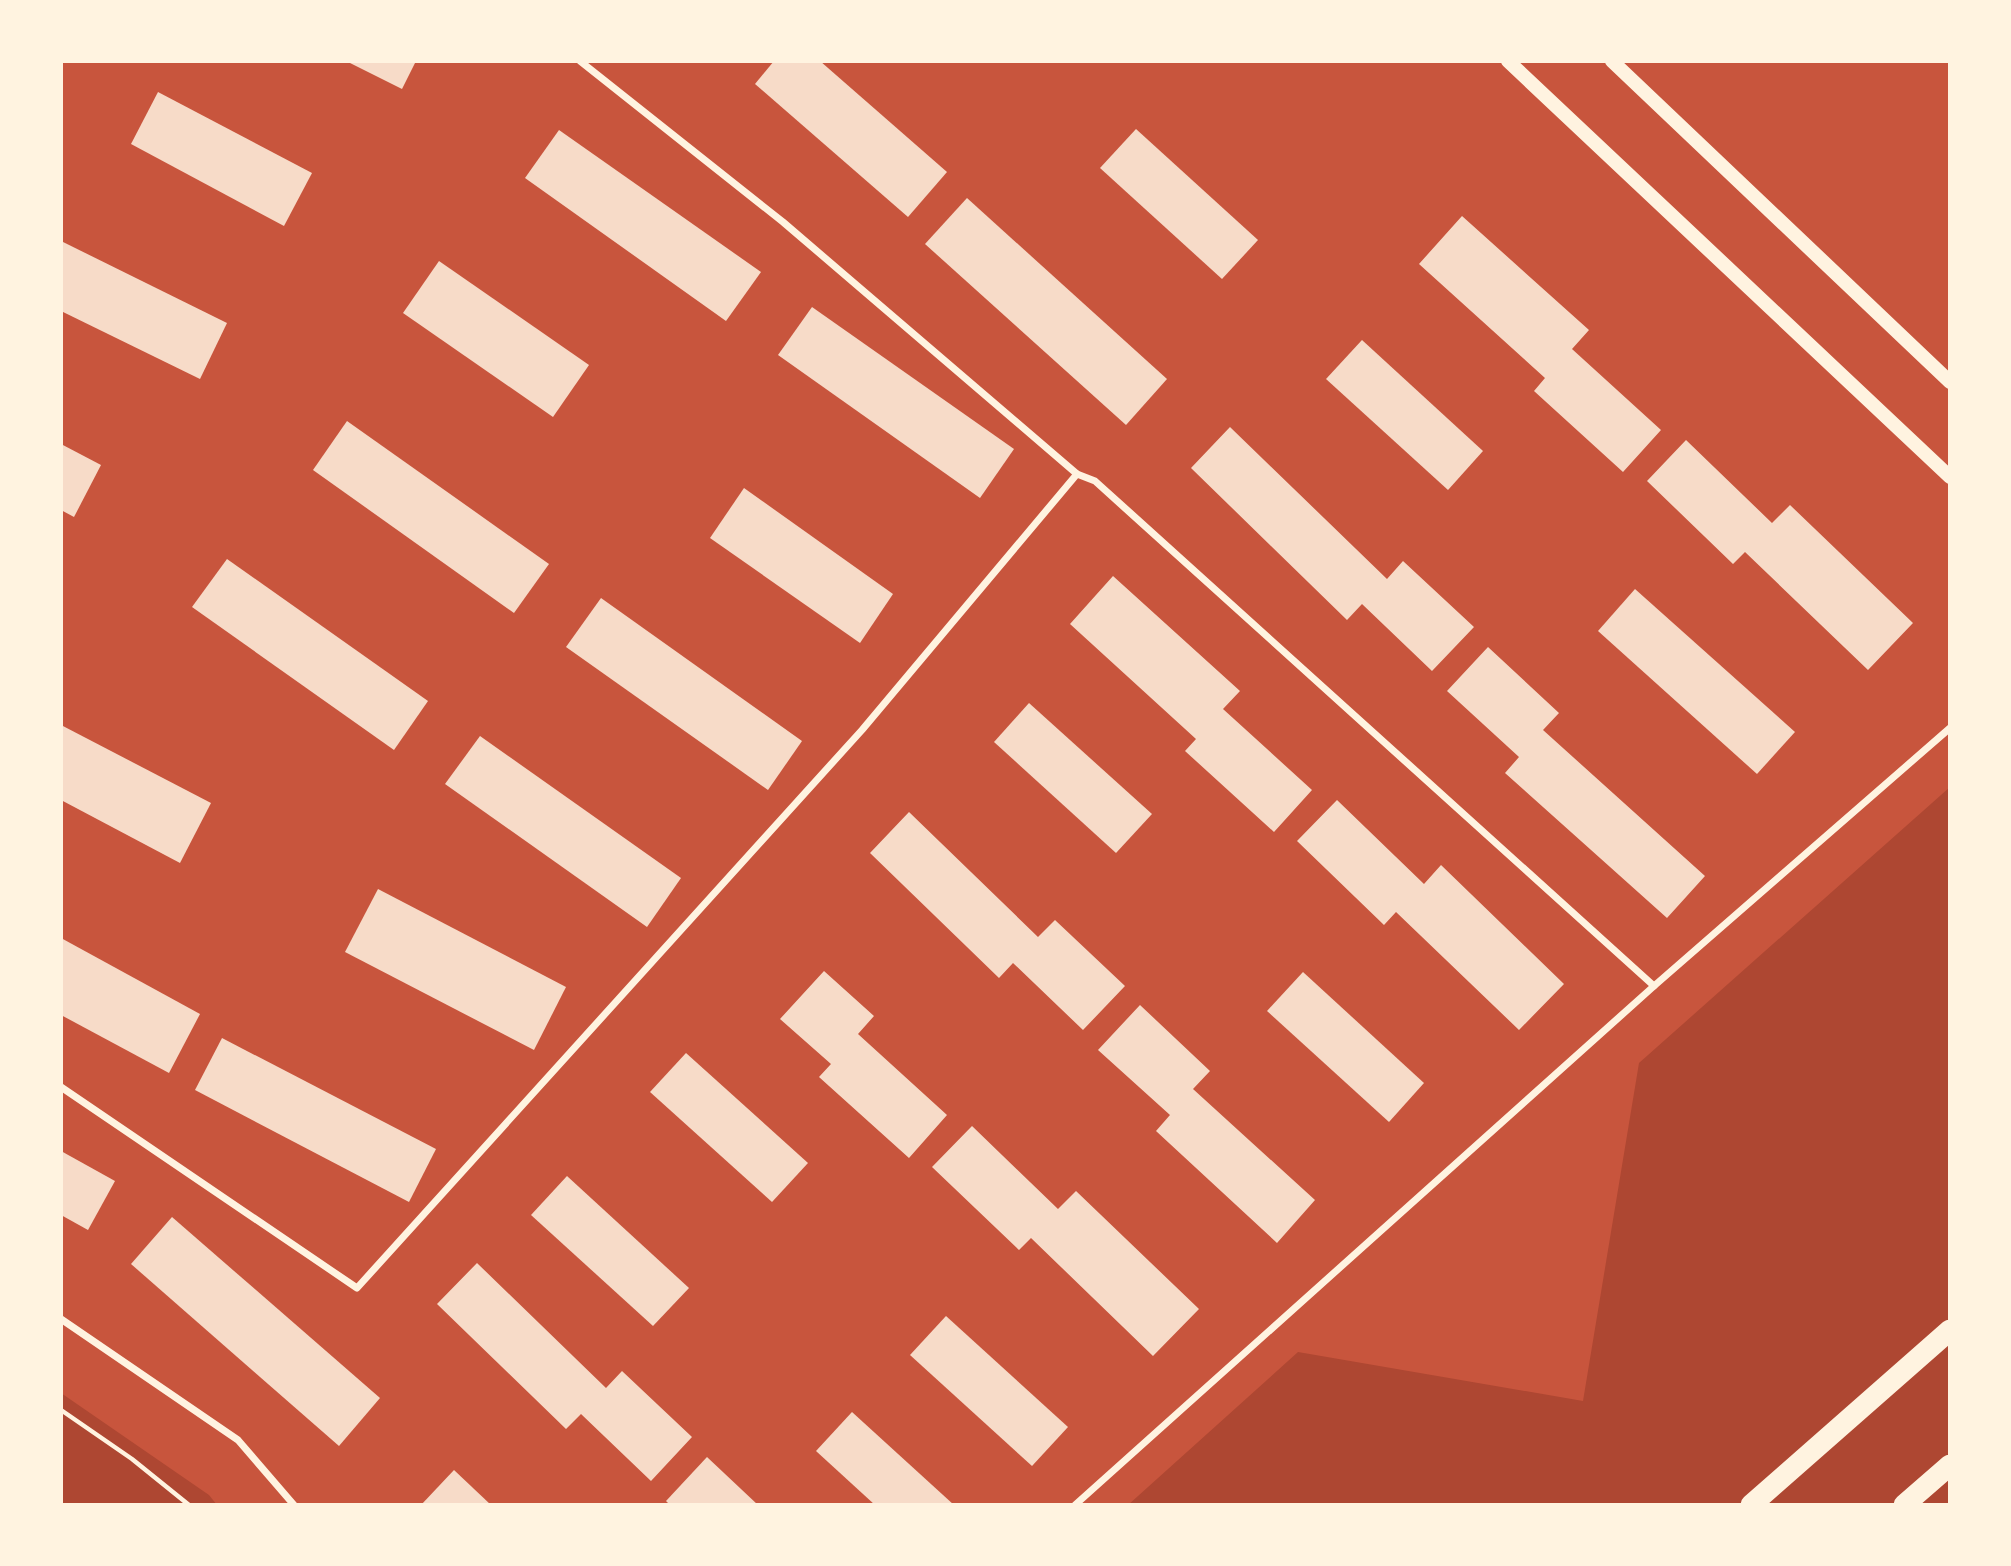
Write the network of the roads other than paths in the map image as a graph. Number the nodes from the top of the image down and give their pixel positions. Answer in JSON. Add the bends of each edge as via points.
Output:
{"nodes":[{"id":1,"x":580,"y":61,"type":"edge"},
{"id":2,"x":1508,"y":61,"type":"edge"},
{"id":3,"x":1612,"y":61,"type":"edge"},
{"id":4,"x":1950,"y":382,"type":"edge"},
{"id":5,"x":1077,"y":474,"type":"junction"},
{"id":6,"x":1950,"y":477,"type":"edge"},
{"id":7,"x":1950,"y":728,"type":"edge"},
{"id":8,"x":1654,"y":986,"type":"junction"},
{"id":9,"x":61,"y":1087,"type":"edge"},
{"id":10,"x":61,"y":1319,"type":"edge"},
{"id":11,"x":1950,"y":1330,"type":"edge"},
{"id":12,"x":1950,"y":1465,"type":"edge"},
{"id":13,"x":294,"y":1505,"type":"edge"},
{"id":14,"x":1076,"y":1505,"type":"edge"},
{"id":15,"x":1751,"y":1505,"type":"edge"},
{"id":16,"x":1904,"y":1505,"type":"edge"}],
"edges":[{"from":1,"to":5,"type":"street","via":[[783,222]]},
{"from":2,"to":6,"type":"main road"},
{"from":3,"to":4,"type":"main road"},
{"from":5,"to":8,"type":"street","via":[[1095,481]]},
{"from":5,"to":9,"type":"street","via":[[862,730],[358,1288]]},
{"from":7,"to":8,"type":"street"},
{"from":8,"to":14,"type":"street"},
{"from":10,"to":13,"type":"street","via":[[238,1440]]},
{"from":11,"to":15,"type":"highway"},
{"from":12,"to":16,"type":"highway"}]}
